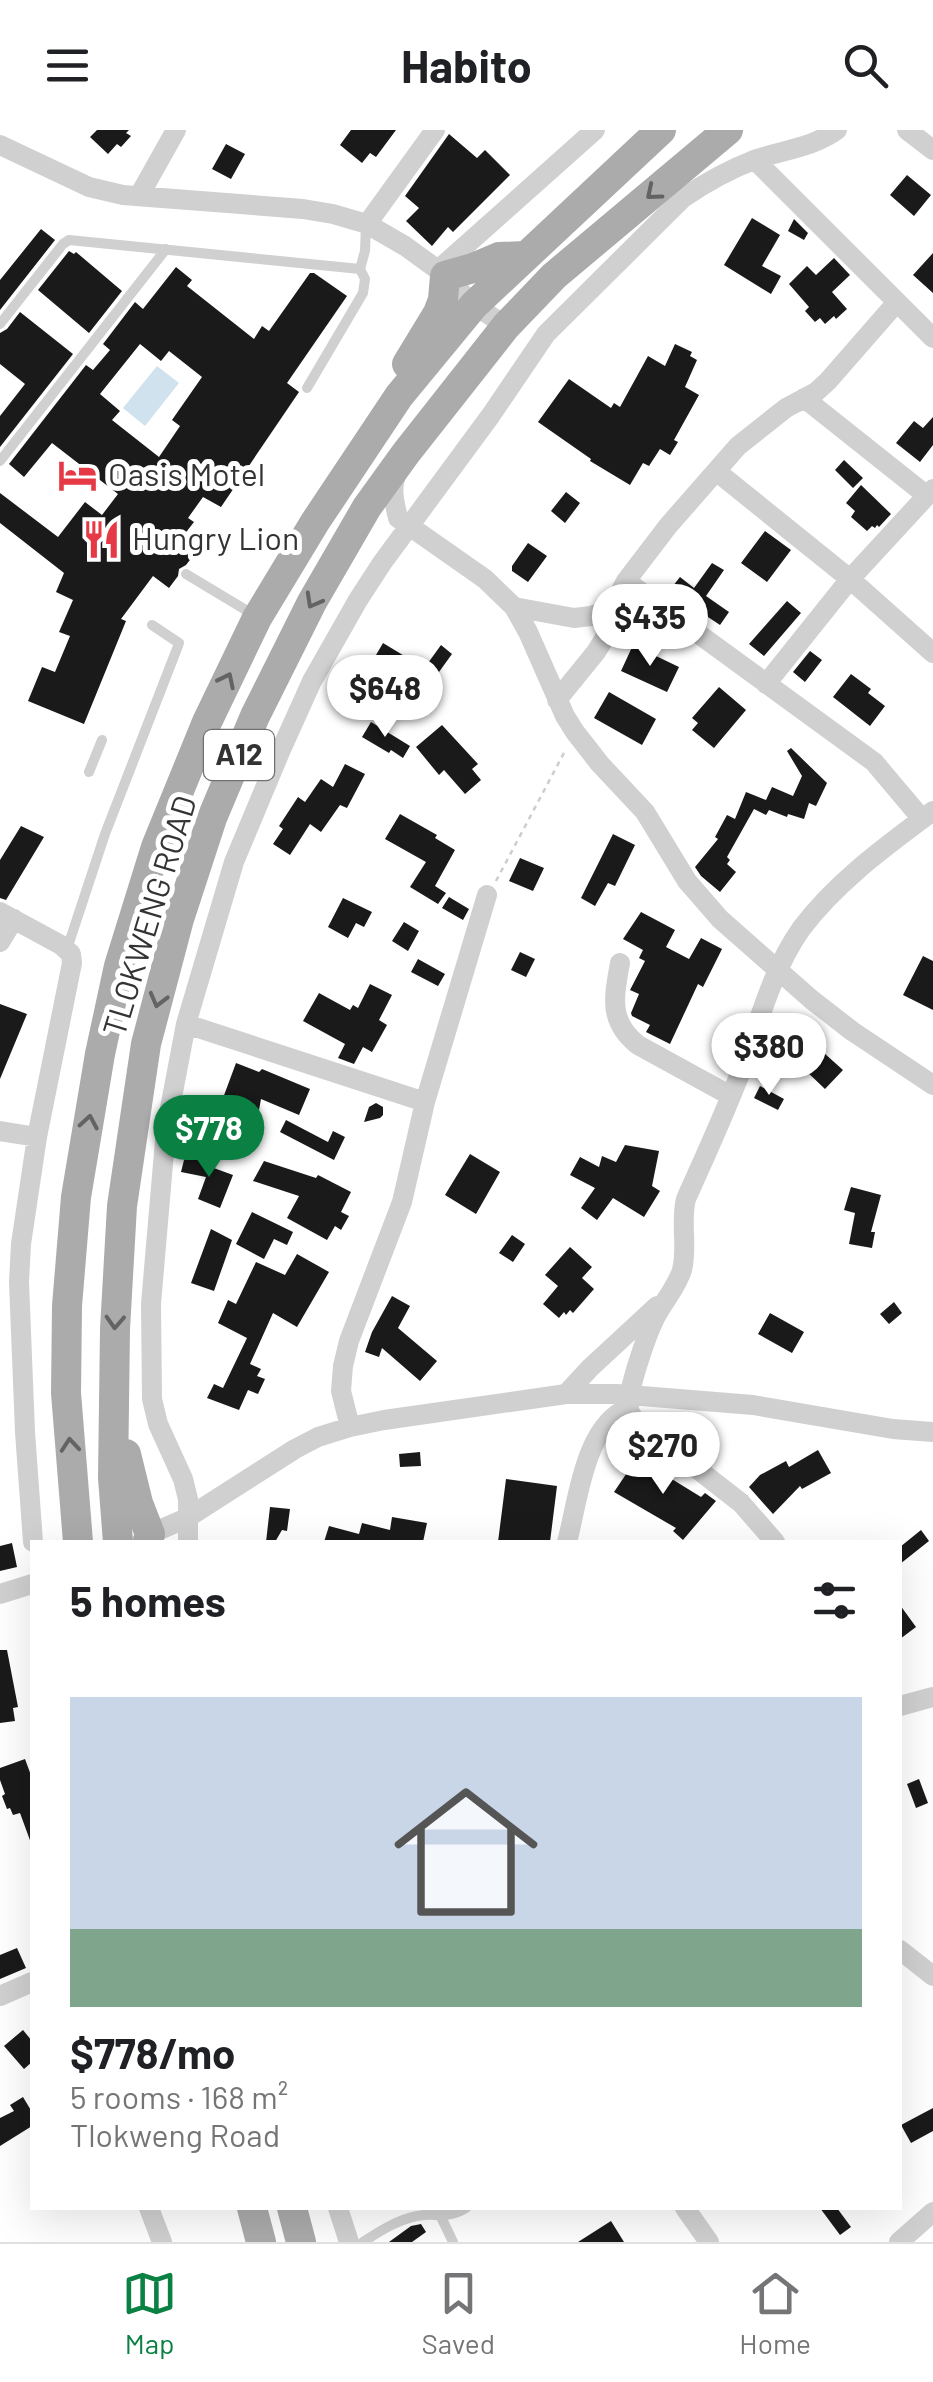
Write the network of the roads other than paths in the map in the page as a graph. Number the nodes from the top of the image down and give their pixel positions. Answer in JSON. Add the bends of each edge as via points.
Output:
{"nodes":[{"id":1,"x":176,"y":130,"type":"edge"},
{"id":2,"x":435,"y":130,"type":"edge"},
{"id":3,"x":595,"y":130,"type":"edge"},
{"id":4,"x":729,"y":130,"type":"edge"},
{"id":5,"x":837,"y":130,"type":"edge"},
{"id":6,"x":907,"y":130,"type":"edge"},
{"id":7,"x":651,"y":134,"type":"edge"},
{"id":8,"x":0,"y":145,"type":"edge"},
{"id":9,"x":933,"y":150,"type":"edge"},
{"id":10,"x":755,"y":160,"type":"junction"},
{"id":11,"x":139,"y":196,"type":"junction"},
{"id":12,"x":366,"y":224,"type":"junction"},
{"id":13,"x":166,"y":249,"type":"junction"},
{"id":14,"x":525,"y":256,"type":"junction"},
{"id":15,"x":360,"y":270,"type":"junction"},
{"id":16,"x":441,"y":273,"type":"junction"},
{"id":17,"x":897,"y":302,"type":"junction"},
{"id":18,"x":474,"y":305,"type":"junction"},
{"id":19,"x":0,"y":324,"type":"edge"},
{"id":20,"x":506,"y":326,"type":"junction"},
{"id":21,"x":933,"y":338,"type":"edge"},
{"id":22,"x":307,"y":388,"type":"dead end"},
{"id":23,"x":399,"y":396,"type":"junction"},
{"id":24,"x":804,"y":398,"type":"junction"},
{"id":25,"x":406,"y":452,"type":"junction"},
{"id":26,"x":0,"y":462,"type":"edge"},
{"id":27,"x":716,"y":471,"type":"junction"},
{"id":28,"x":930,"y":492,"type":"edge"},
{"id":29,"x":403,"y":522,"type":"junction"},
{"id":30,"x":341,"y":552,"type":"junction"},
{"id":31,"x":186,"y":574,"type":"dead end"},
{"id":32,"x":850,"y":579,"type":"junction"},
{"id":33,"x":626,"y":581,"type":"junction"},
{"id":34,"x":514,"y":606,"type":"junction"},
{"id":35,"x":614,"y":608,"type":"junction"},
{"id":36,"x":258,"y":618,"type":"junction"},
{"id":37,"x":152,"y":625,"type":"dead end"},
{"id":38,"x":933,"y":653,"type":"edge"},
{"id":39,"x":766,"y":684,"type":"junction"},
{"id":40,"x":557,"y":700,"type":"junction"},
{"id":41,"x":102,"y":740,"type":"dead end"},
{"id":42,"x":89,"y":772,"type":"dead end"},
{"id":43,"x":928,"y":815,"type":"edge"},
{"id":44,"x":488,"y":894,"type":"road end"},
{"id":45,"x":7,"y":916,"type":"edge"},
{"id":46,"x":0,"y":942,"type":"edge"},
{"id":47,"x":67,"y":949,"type":"junction"},
{"id":48,"x":620,"y":963,"type":"dead end"},
{"id":49,"x":778,"y":968,"type":"junction"},
{"id":50,"x":186,"y":1024,"type":"junction"},
{"id":51,"x":931,"y":1080,"type":"edge"},
{"id":52,"x":730,"y":1096,"type":"junction"},
{"id":53,"x":425,"y":1102,"type":"junction"},
{"id":54,"x":0,"y":1131,"type":"edge"},
{"id":55,"x":37,"y":1137,"type":"junction"},
{"id":56,"x":10,"y":1281,"type":"edge"},
{"id":57,"x":666,"y":1298,"type":"junction"},
{"id":58,"x":566,"y":1394,"type":"junction"},
{"id":59,"x":629,"y":1402,"type":"junction"},
{"id":60,"x":114,"y":1410,"type":"junction"},
{"id":61,"x":350,"y":1427,"type":"junction"},
{"id":62,"x":933,"y":1432,"type":"edge"},
{"id":63,"x":186,"y":1518,"type":"junction"},
{"id":64,"x":33,"y":1540,"type":"edge"},
{"id":65,"x":78,"y":1540,"type":"edge"},
{"id":66,"x":118,"y":1540,"type":"edge"},
{"id":67,"x":146,"y":1540,"type":"edge"},
{"id":68,"x":188,"y":1540,"type":"edge"},
{"id":69,"x":568,"y":1540,"type":"edge"},
{"id":70,"x":773,"y":1540,"type":"edge"},
{"id":71,"x":30,"y":1585,"type":"edge"},
{"id":72,"x":0,"y":1594,"type":"edge"},
{"id":73,"x":933,"y":1698,"type":"edge"},
{"id":74,"x":902,"y":1706,"type":"edge"},
{"id":75,"x":902,"y":1952,"type":"edge"},
{"id":76,"x":933,"y":1976,"type":"edge"},
{"id":77,"x":30,"y":1983,"type":"edge"},
{"id":78,"x":0,"y":1996,"type":"edge"},
{"id":79,"x":150,"y":2210,"type":"edge"},
{"id":80,"x":253,"y":2210,"type":"edge"},
{"id":81,"x":293,"y":2210,"type":"edge"},
{"id":82,"x":339,"y":2210,"type":"edge"},
{"id":83,"x":462,"y":2210,"type":"edge"},
{"id":84,"x":686,"y":2210,"type":"edge"},
{"id":85,"x":933,"y":2212,"type":"edge"},
{"id":86,"x":441,"y":2217,"type":"junction"},
{"id":87,"x":162,"y":2242,"type":"edge"},
{"id":88,"x":261,"y":2242,"type":"edge"},
{"id":89,"x":302,"y":2242,"type":"edge"},
{"id":90,"x":349,"y":2242,"type":"edge"},
{"id":91,"x":363,"y":2242,"type":"edge"},
{"id":92,"x":453,"y":2242,"type":"edge"},
{"id":93,"x":709,"y":2242,"type":"edge"},
{"id":94,"x":899,"y":2242,"type":"edge"}],
"edges":[{"from":1,"to":11,"type":"street"},
{"from":2,"to":12,"type":"street"},
{"from":3,"to":16,"type":"street"},
{"from":4,"to":20,"type":"main road","name":"TLOKWENG ROAD","number":"A12","one_way":true,"via":[[554,276]]},
{"from":5,"to":10,"type":"street"},
{"from":6,"to":9,"type":"street"},
{"from":7,"to":14,"type":"main road","name":"TLOKWENG ROAD","number":"A12"},
{"from":8,"to":11,"type":"street","via":[[89,187]]},
{"from":10,"to":17,"type":"street"},
{"from":10,"to":29,"type":"street","via":[[683,198],[546,334],[491,415]]},
{"from":11,"to":12,"type":"street","via":[[303,210]]},
{"from":12,"to":15,"type":"lane"},
{"from":12,"to":16,"type":"street"},
{"from":13,"to":15,"type":"lane"},
{"from":13,"to":19,"type":"lane","via":[[69,240]]},
{"from":13,"to":26,"type":"lane"},
{"from":14,"to":16,"type":"main road"},
{"from":14,"to":18,"type":"main road","name":"TLOKWENG ROAD","number":"A12"},
{"from":15,"to":22,"type":"lane","via":[[363,293]]},
{"from":16,"to":18,"type":"street"},
{"from":16,"to":23,"type":"main road","via":[[443,300],[406,365]]},
{"from":17,"to":21,"type":"street"},
{"from":17,"to":24,"type":"street","via":[[828,381]]},
{"from":18,"to":20,"type":"street"},
{"from":18,"to":23,"type":"main road","name":"TLOKWENG ROAD","number":"A12"},
{"from":20,"to":25,"type":"main road","name":"TLOKWENG ROAD","number":"A12"},
{"from":23,"to":36,"type":"main road","name":"TLOKWENG ROAD","number":"A12"},
{"from":24,"to":27,"type":"street","via":[[738,446]]},
{"from":24,"to":28,"type":"street"},
{"from":25,"to":29,"type":"street","via":[[392,482]]},
{"from":25,"to":30,"type":"main road","name":"TLOKWENG ROAD","number":"A12"},
{"from":27,"to":32,"type":"street"},
{"from":27,"to":33,"type":"street"},
{"from":28,"to":32,"type":"street"},
{"from":29,"to":30,"type":"street","via":[[367,526]]},
{"from":29,"to":34,"type":"street"},
{"from":29,"to":50,"type":"street","via":[[312,681],[280,752],[234,862]]},
{"from":30,"to":60,"type":"main road","name":"TLOKWENG ROAD","number":"A12","one_way":true,"via":[[255,716],[212,818],[174,937],[146,1044],[122,1206]]},
{"from":31,"to":36,"type":"lane"},
{"from":32,"to":38,"type":"street"},
{"from":32,"to":39,"type":"street"},
{"from":33,"to":35,"type":"street"},
{"from":33,"to":39,"type":"street"},
{"from":34,"to":35,"type":"street","via":[[574,618]]},
{"from":34,"to":40,"type":"street"},
{"from":35,"to":40,"type":"street","via":[[606,636]]},
{"from":65,"to":36,"type":"main road","name":"TLOKWENG ROAD","number":"A12","one_way":true,"via":[[66,1393],[67,1306],[76,1197],[100,1054],[156,847]]},
{"from":37,"to":47,"type":"lane","via":[[179,643]]},
{"from":39,"to":43,"type":"street","via":[[874,762]]},
{"from":40,"to":49,"type":"street","via":[[600,764],[645,812],[688,881],[720,919]]},
{"from":41,"to":42,"type":"lane"},
{"from":43,"to":49,"type":"street","via":[[828,897]]},
{"from":44,"to":53,"type":"street"},
{"from":45,"to":46,"type":"street"},
{"from":45,"to":47,"type":"street"},
{"from":47,"to":55,"type":"street","via":[[72,963]]},
{"from":48,"to":52,"type":"street","via":[[614,994],[627,1036]]},
{"from":49,"to":51,"type":"street","via":[[852,1031]]},
{"from":49,"to":52,"type":"street"},
{"from":50,"to":53,"type":"street"},
{"from":50,"to":63,"type":"street","via":[[166,1129],[150,1304],[154,1413],[182,1479]]},
{"from":52,"to":57,"type":"street","via":[[686,1199],[682,1268]]},
{"from":53,"to":61,"type":"street","via":[[402,1202],[348,1341],[342,1391]]},
{"from":54,"to":55,"type":"street"},
{"from":55,"to":56,"type":"street"},
{"from":56,"to":64,"type":"street"},
{"from":57,"to":58,"type":"street"},
{"from":57,"to":59,"type":"street"},
{"from":58,"to":59,"type":"street"},
{"from":58,"to":61,"type":"street"},
{"from":59,"to":62,"type":"street","via":[[753,1405]]},
{"from":59,"to":69,"type":"street","via":[[611,1418],[588,1458]]},
{"from":59,"to":70,"type":"street","via":[[637,1422],[741,1503]]},
{"from":60,"to":66,"type":"main road","name":"TLOKWENG ROAD","number":"A12"},
{"from":60,"to":67,"type":"main road"},
{"from":61,"to":63,"type":"street","via":[[295,1448]]},
{"from":63,"to":67,"type":"street"},
{"from":63,"to":68,"type":"street"},
{"from":71,"to":72,"type":"street"},
{"from":73,"to":74,"type":"street"},
{"from":75,"to":76,"type":"street"},
{"from":77,"to":78,"type":"street"},
{"from":79,"to":87,"type":"street"},
{"from":80,"to":88,"type":"main road"},
{"from":81,"to":89,"type":"main road"},
{"from":82,"to":90,"type":"street"},
{"from":83,"to":86,"type":"lane"},
{"from":84,"to":93,"type":"street"},
{"from":85,"to":94,"type":"street"},
{"from":86,"to":91,"type":"lane","via":[[405,2219]]},
{"from":86,"to":92,"type":"lane"}]}
